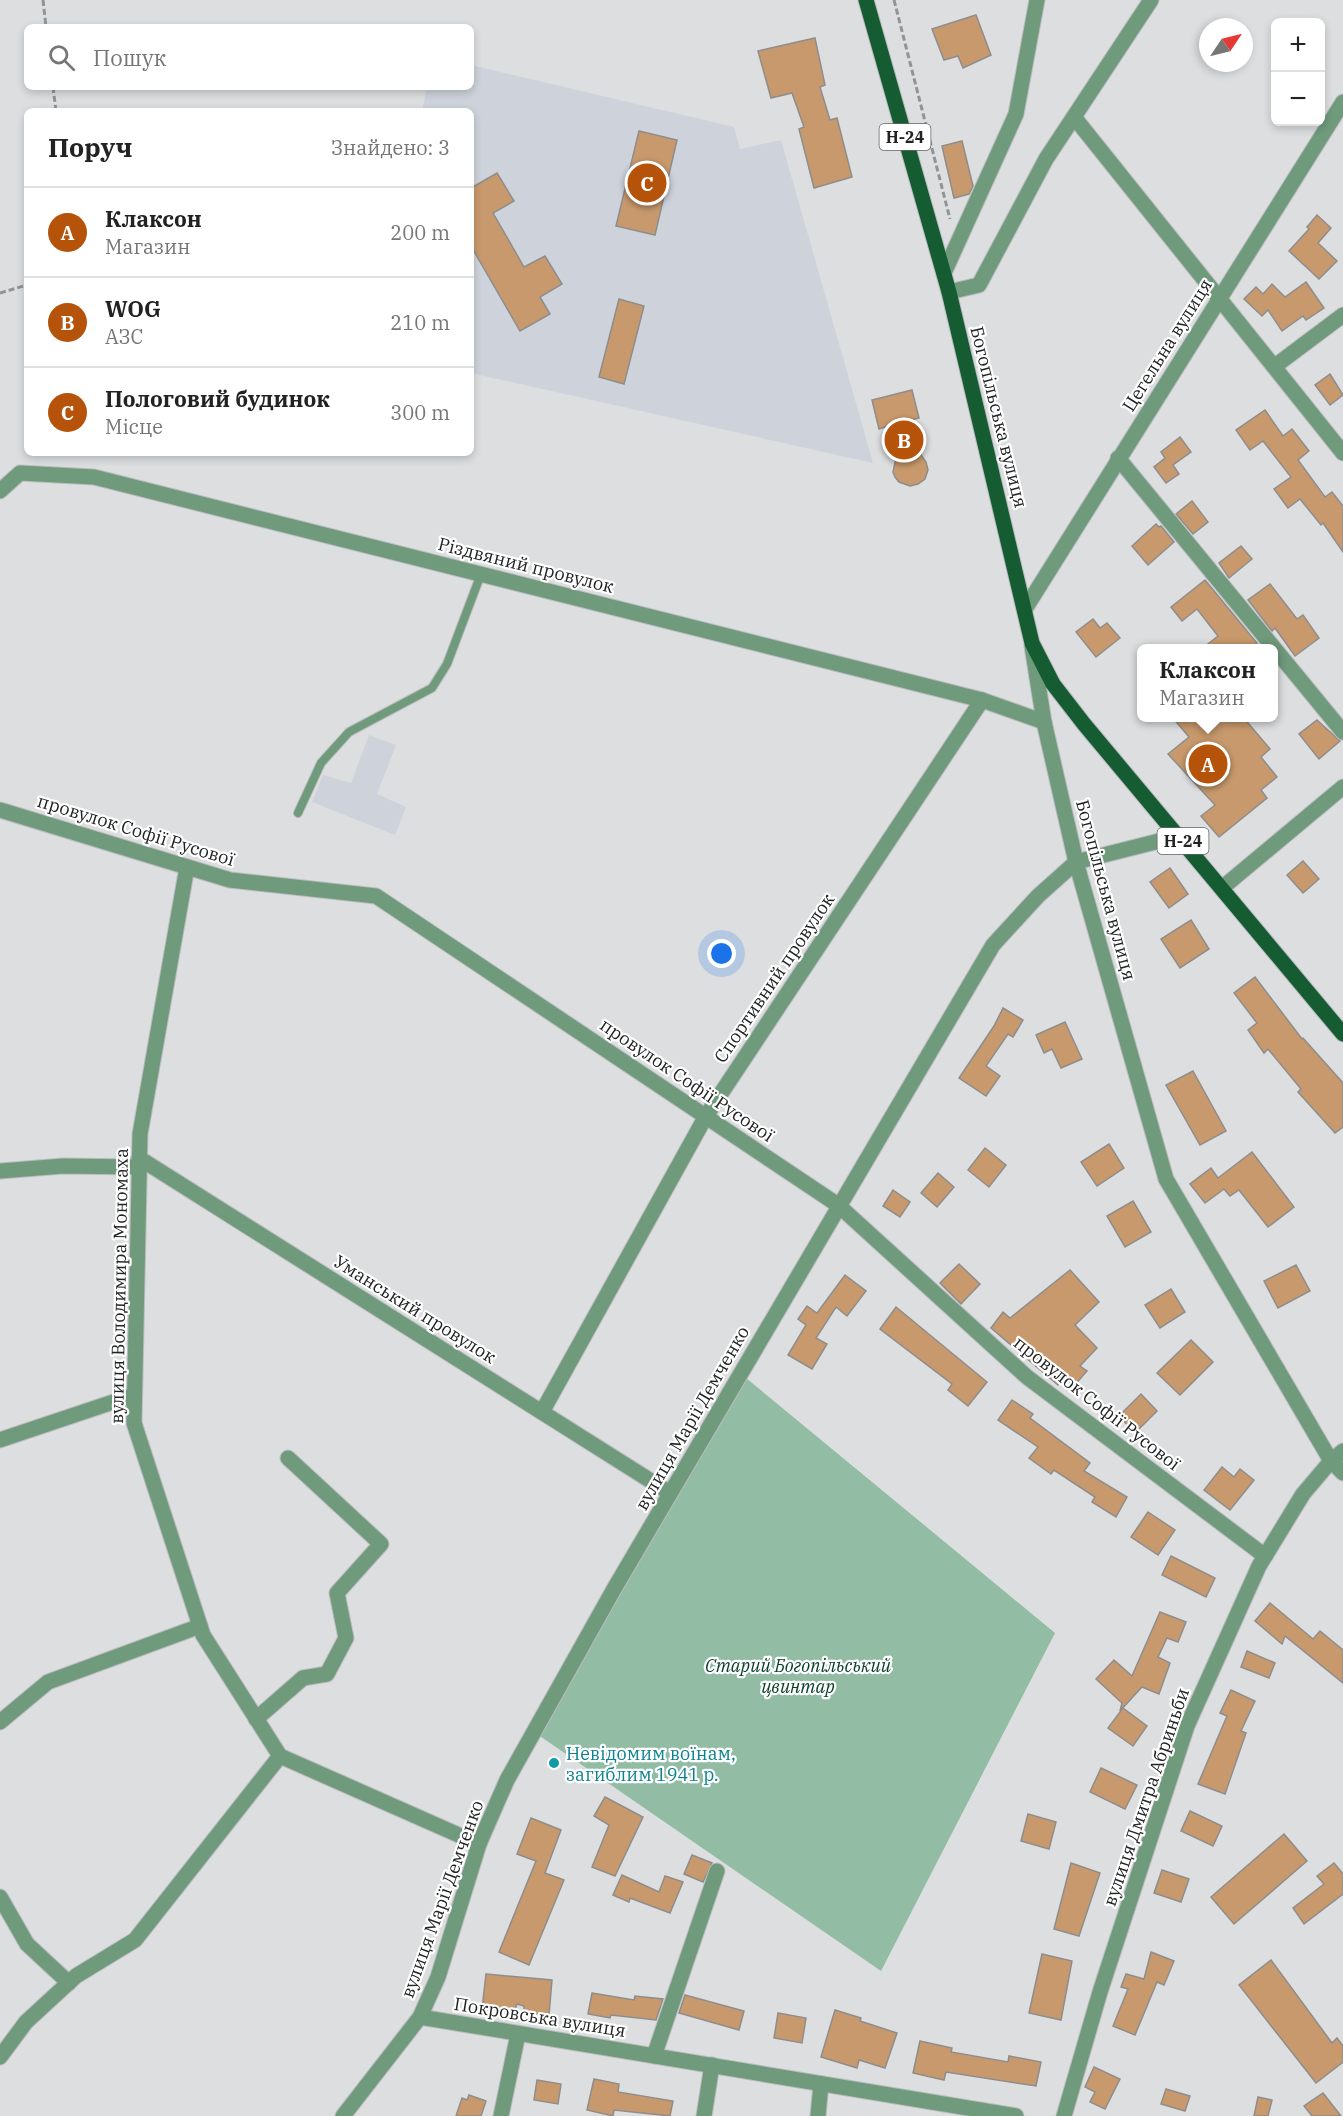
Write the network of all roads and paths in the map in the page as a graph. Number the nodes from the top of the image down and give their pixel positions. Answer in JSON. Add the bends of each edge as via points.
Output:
{"nodes":[{"id":1,"x":43,"y":0,"type":"edge"},
{"id":2,"x":866,"y":0,"type":"edge"},
{"id":3,"x":894,"y":0,"type":"edge"},
{"id":4,"x":1038,"y":0,"type":"edge"},
{"id":5,"x":1151,"y":0,"type":"edge"},
{"id":6,"x":46,"y":24,"type":"edge"},
{"id":7,"x":53,"y":90,"type":"edge"},
{"id":8,"x":1343,"y":102,"type":"edge"},
{"id":9,"x":56,"y":108,"type":"edge"},
{"id":10,"x":1074,"y":117,"type":"junction"},
{"id":11,"x":957,"y":245,"type":"junction"},
{"id":12,"x":944,"y":273,"type":"junction"},
{"id":13,"x":24,"y":286,"type":"edge"},
{"id":14,"x":949,"y":292,"type":"junction"},
{"id":15,"x":0,"y":293,"type":"edge"},
{"id":16,"x":1220,"y":296,"type":"junction"},
{"id":17,"x":1343,"y":315,"type":"edge"},
{"id":18,"x":1275,"y":366,"type":"junction"},
{"id":19,"x":1343,"y":453,"type":"edge"},
{"id":20,"x":1118,"y":458,"type":"junction"},
{"id":21,"x":0,"y":490,"type":"edge"},
{"id":22,"x":481,"y":574,"type":"junction"},
{"id":23,"x":1025,"y":609,"type":"junction"},
{"id":24,"x":1032,"y":643,"type":"junction"},
{"id":25,"x":1271,"y":644,"type":"edge"},
{"id":26,"x":1278,"y":653,"type":"edge"},
{"id":27,"x":982,"y":700,"type":"junction"},
{"id":28,"x":1044,"y":722,"type":"junction"},
{"id":29,"x":1343,"y":732,"type":"edge"},
{"id":30,"x":1343,"y":787,"type":"edge"},
{"id":31,"x":0,"y":810,"type":"edge"},
{"id":32,"x":298,"y":813,"type":"dead end"},
{"id":33,"x":1179,"y":836,"type":"junction"},
{"id":34,"x":1076,"y":862,"type":"junction"},
{"id":35,"x":187,"y":867,"type":"junction"},
{"id":36,"x":1222,"y":888,"type":"junction"},
{"id":37,"x":1343,"y":1034,"type":"edge"},
{"id":38,"x":706,"y":1116,"type":"junction"},
{"id":39,"x":139,"y":1162,"type":"junction"},
{"id":40,"x":0,"y":1171,"type":"edge"},
{"id":41,"x":838,"y":1205,"type":"junction"},
{"id":42,"x":134,"y":1395,"type":"junction"},
{"id":43,"x":542,"y":1412,"type":"junction"},
{"id":44,"x":0,"y":1440,"type":"edge"},
{"id":45,"x":1337,"y":1456,"type":"edge"},
{"id":46,"x":288,"y":1458,"type":"dead end"},
{"id":47,"x":1343,"y":1473,"type":"edge"},
{"id":48,"x":670,"y":1493,"type":"junction"},
{"id":49,"x":1265,"y":1556,"type":"junction"},
{"id":50,"x":200,"y":1626,"type":"junction"},
{"id":51,"x":256,"y":1719,"type":"junction"},
{"id":52,"x":0,"y":1722,"type":"edge"},
{"id":53,"x":280,"y":1756,"type":"junction"},
{"id":54,"x":479,"y":1844,"type":"junction"},
{"id":55,"x":717,"y":1871,"type":"dead end"},
{"id":56,"x":0,"y":1897,"type":"edge"},
{"id":57,"x":69,"y":1983,"type":"junction"},
{"id":58,"x":420,"y":2017,"type":"junction"},
{"id":59,"x":518,"y":2034,"type":"junction"},
{"id":60,"x":654,"y":2056,"type":"junction"},
{"id":61,"x":0,"y":2057,"type":"edge"},
{"id":62,"x":712,"y":2065,"type":"junction"},
{"id":63,"x":821,"y":2084,"type":"junction"},
{"id":64,"x":343,"y":2116,"type":"edge"},
{"id":65,"x":501,"y":2116,"type":"edge"},
{"id":66,"x":704,"y":2116,"type":"edge"},
{"id":67,"x":818,"y":2116,"type":"edge"},
{"id":68,"x":1016,"y":2116,"type":"edge"},
{"id":69,"x":1064,"y":2116,"type":"edge"}],
"edges":[{"from":1,"to":6,"type":"path"},
{"from":2,"to":12,"type":"main road","name":"Богопільська вулиця","number":"Н-24"},
{"from":3,"to":11,"type":"path"},
{"from":4,"to":11,"type":"street","via":[[1016,114]]},
{"from":5,"to":10,"type":"street"},
{"from":7,"to":9,"type":"path"},
{"from":8,"to":16,"type":"street","name":"Цегельна вулиця"},
{"from":10,"to":14,"type":"street","via":[[1046,159],[979,285]]},
{"from":10,"to":16,"type":"street"},
{"from":11,"to":12,"type":"street"},
{"from":12,"to":14,"type":"main road","name":"Богопільська вулиця","number":"Н-24"},
{"from":13,"to":15,"type":"path"},
{"from":14,"to":23,"type":"main road","name":"Богопільська вулиця","number":"Н-24"},
{"from":16,"to":18,"type":"street"},
{"from":16,"to":20,"type":"street","name":"Цегельна вулиця"},
{"from":17,"to":18,"type":"street"},
{"from":18,"to":19,"type":"street"},
{"from":20,"to":23,"type":"street","name":"Цегельна вулиця"},
{"from":20,"to":25,"type":"street"},
{"from":21,"to":22,"type":"street","name":"Різдвяний провулок","via":[[20,473],[94,477]]},
{"from":22,"to":27,"type":"street","name":"Різдвяний провулок"},
{"from":22,"to":32,"type":"lane","via":[[447,664],[432,688],[349,732],[321,763]]},
{"from":23,"to":24,"type":"main road","name":"Богопільська вулиця","number":"Н-24"},
{"from":24,"to":28,"type":"street","name":"Богопільська вулиця"},
{"from":24,"to":33,"type":"main road","number":"Н-24","via":[[1053,684]]},
{"from":26,"to":29,"type":"street"},
{"from":27,"to":28,"type":"street","name":"Різдвяний провулок"},
{"from":27,"to":38,"type":"street","name":"Спортивний провулок"},
{"from":28,"to":34,"type":"street","name":"Богопільська вулиця"},
{"from":30,"to":36,"type":"street"},
{"from":31,"to":35,"type":"street","name":"провулок Софії Русової"},
{"from":33,"to":34,"type":"street","name":"вулиця Марії Демченко"},
{"from":33,"to":36,"type":"main road","number":"Н-24"},
{"from":34,"to":41,"type":"street","name":"вулиця Марії Демченко","via":[[993,945]]},
{"from":34,"to":45,"type":"street","name":"Богопільська вулиця","via":[[1166,1179]]},
{"from":35,"to":38,"type":"street","name":"провулок Софії Русової","via":[[230,880],[376,896]]},
{"from":35,"to":39,"type":"street","name":"вулиця Володимира Мономаха","via":[[140,1134]]},
{"from":36,"to":37,"type":"main road","number":"Н-24"},
{"from":38,"to":41,"type":"street","name":"провулок Софії Русової"},
{"from":38,"to":43,"type":"street","name":"Спортивний провулок"},
{"from":39,"to":40,"type":"street"},
{"from":39,"to":42,"type":"street","name":"вулиця Володимира Мономаха"},
{"from":39,"to":43,"type":"street","name":"Уманський провулок"},
{"from":41,"to":48,"type":"street","name":"вулиця Марії Демченко"},
{"from":41,"to":49,"type":"street","name":"провулок Софії Русової","via":[[1027,1377]]},
{"from":42,"to":44,"type":"street"},
{"from":42,"to":50,"type":"street","name":"вулиця Володимира Мономаха","via":[[134,1424]]},
{"from":43,"to":48,"type":"street","name":"Уманський провулок"},
{"from":45,"to":47,"type":"street","name":"Богопільська вулиця"},
{"from":45,"to":49,"type":"street","name":"вулиця Дмитра Абриньби","via":[[1303,1494]]},
{"from":46,"to":51,"type":"street","via":[[381,1544],[337,1593],[346,1638],[327,1674],[303,1678]]},
{"from":48,"to":54,"type":"street","name":"вулиця Марії Демченко","via":[[507,1780]]},
{"from":49,"to":69,"type":"street","name":"вулиця Дмитра Абриньби","via":[[1187,1726]]},
{"from":50,"to":51,"type":"street","name":"вулиця Володимира Мономаха"},
{"from":50,"to":52,"type":"street","via":[[48,1682]]},
{"from":51,"to":53,"type":"street","name":"вулиця Володимира Мономаха"},
{"from":53,"to":54,"type":"street"},
{"from":53,"to":57,"type":"street","via":[[135,1940]]},
{"from":54,"to":58,"type":"street","name":"вулиця Марії Демченко","via":[[438,1977]]},
{"from":55,"to":60,"type":"street"},
{"from":56,"to":57,"type":"street","via":[[27,1944]]},
{"from":57,"to":61,"type":"street","via":[[26,2022]]},
{"from":58,"to":59,"type":"street","name":"Покровська вулиця"},
{"from":58,"to":64,"type":"street","name":"вулиця Марії Демченко"},
{"from":59,"to":60,"type":"street","name":"Покровська вулиця"},
{"from":59,"to":65,"type":"street"},
{"from":60,"to":62,"type":"street","name":"Покровська вулиця"},
{"from":62,"to":63,"type":"street","name":"Покровська вулиця"},
{"from":62,"to":66,"type":"street"},
{"from":63,"to":67,"type":"street"},
{"from":63,"to":68,"type":"street","name":"Покровська вулиця"}]}
